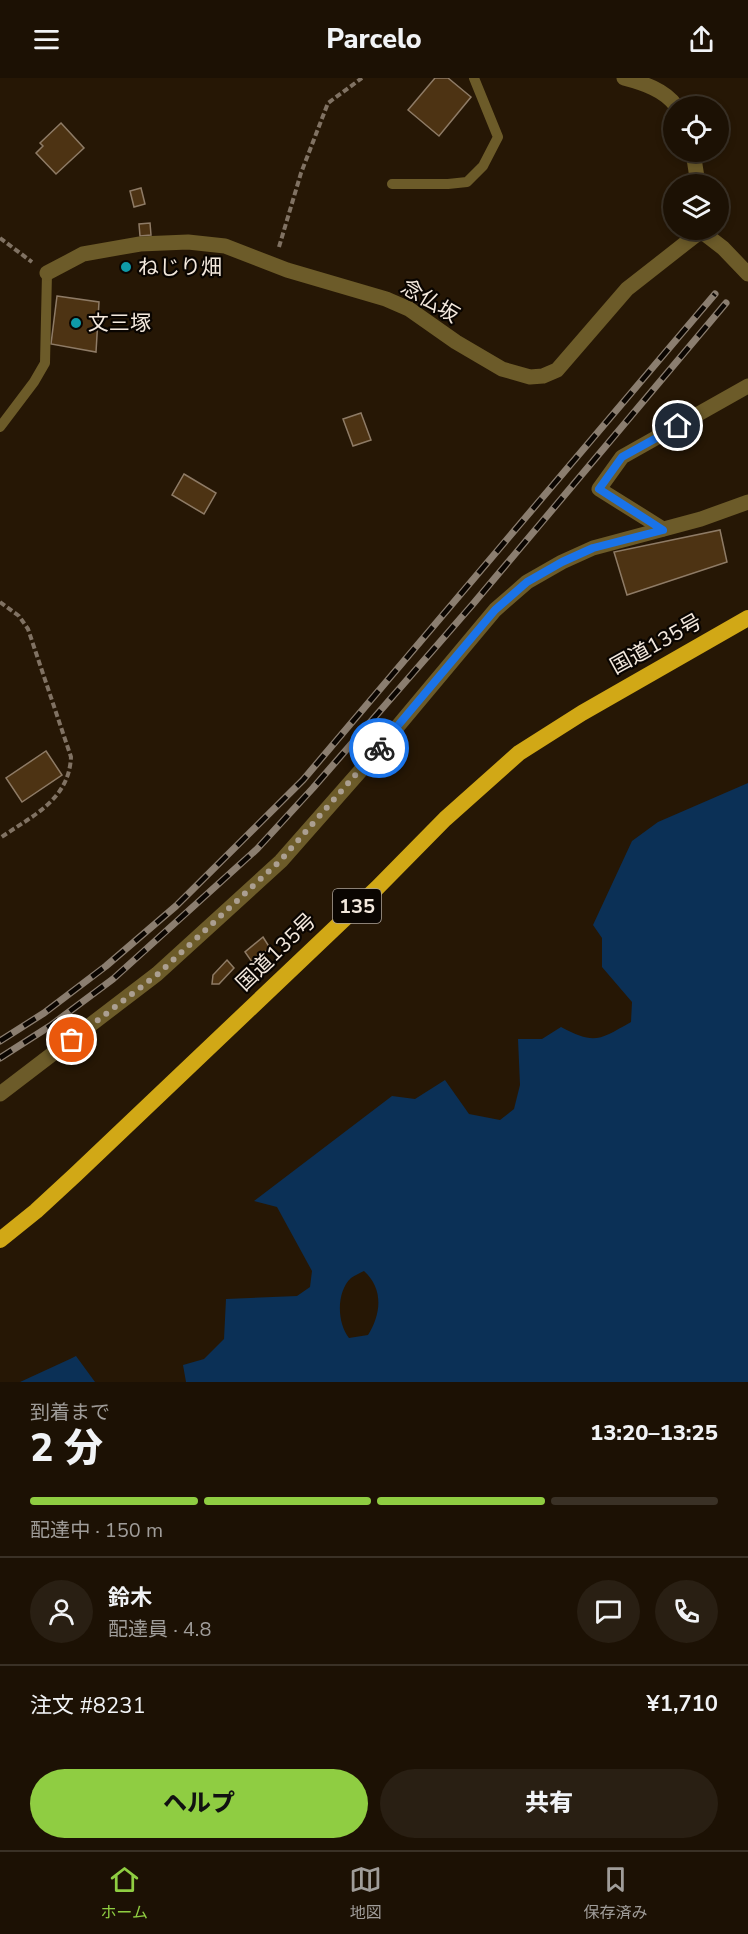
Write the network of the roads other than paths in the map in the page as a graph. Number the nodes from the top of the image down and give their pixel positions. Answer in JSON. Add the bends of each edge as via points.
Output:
{"nodes":[{"id":1,"x":474,"y":78,"type":"edge"},
{"id":2,"x":624,"y":78,"type":"edge"},
{"id":3,"x":668,"y":96,"type":"edge"},
{"id":4,"x":392,"y":184,"type":"dead end"},
{"id":5,"x":688,"y":240,"type":"edge"},
{"id":6,"x":713,"y":240,"type":"edge"},
{"id":7,"x":47,"y":273,"type":"joint"},
{"id":8,"x":748,"y":274,"type":"edge"},
{"id":9,"x":748,"y":386,"type":"edge"},
{"id":10,"x":0,"y":428,"type":"edge"},
{"id":11,"x":748,"y":502,"type":"edge"},
{"id":12,"x":663,"y":530,"type":"junction"},
{"id":13,"x":748,"y":618,"type":"edge"},
{"id":14,"x":0,"y":1094,"type":"edge"},
{"id":15,"x":0,"y":1240,"type":"edge"}],
"edges":[{"from":1,"to":4,"type":"lane","via":[[498,137],[483,166],[468,182]]},
{"from":2,"to":3,"type":"street"},
{"from":5,"to":7,"type":"street","name":"念仏坂","via":[[627,289],[557,370],[530,377],[502,369],[386,298],[274,265],[225,246],[188,242],[140,244],[83,254]]},
{"from":6,"to":8,"type":"street"},
{"from":7,"to":10,"type":"lane","via":[[45,363]]},
{"from":9,"to":12,"type":"street","via":[[622,457],[599,489]]},
{"from":11,"to":12,"type":"street"},
{"from":12,"to":14,"type":"street","via":[[562,562],[510,596],[280,861],[158,974]]},
{"from":13,"to":15,"type":"highway","name":"国道135号","number":"135","via":[[519,753],[445,819],[75,1176]]}]}
